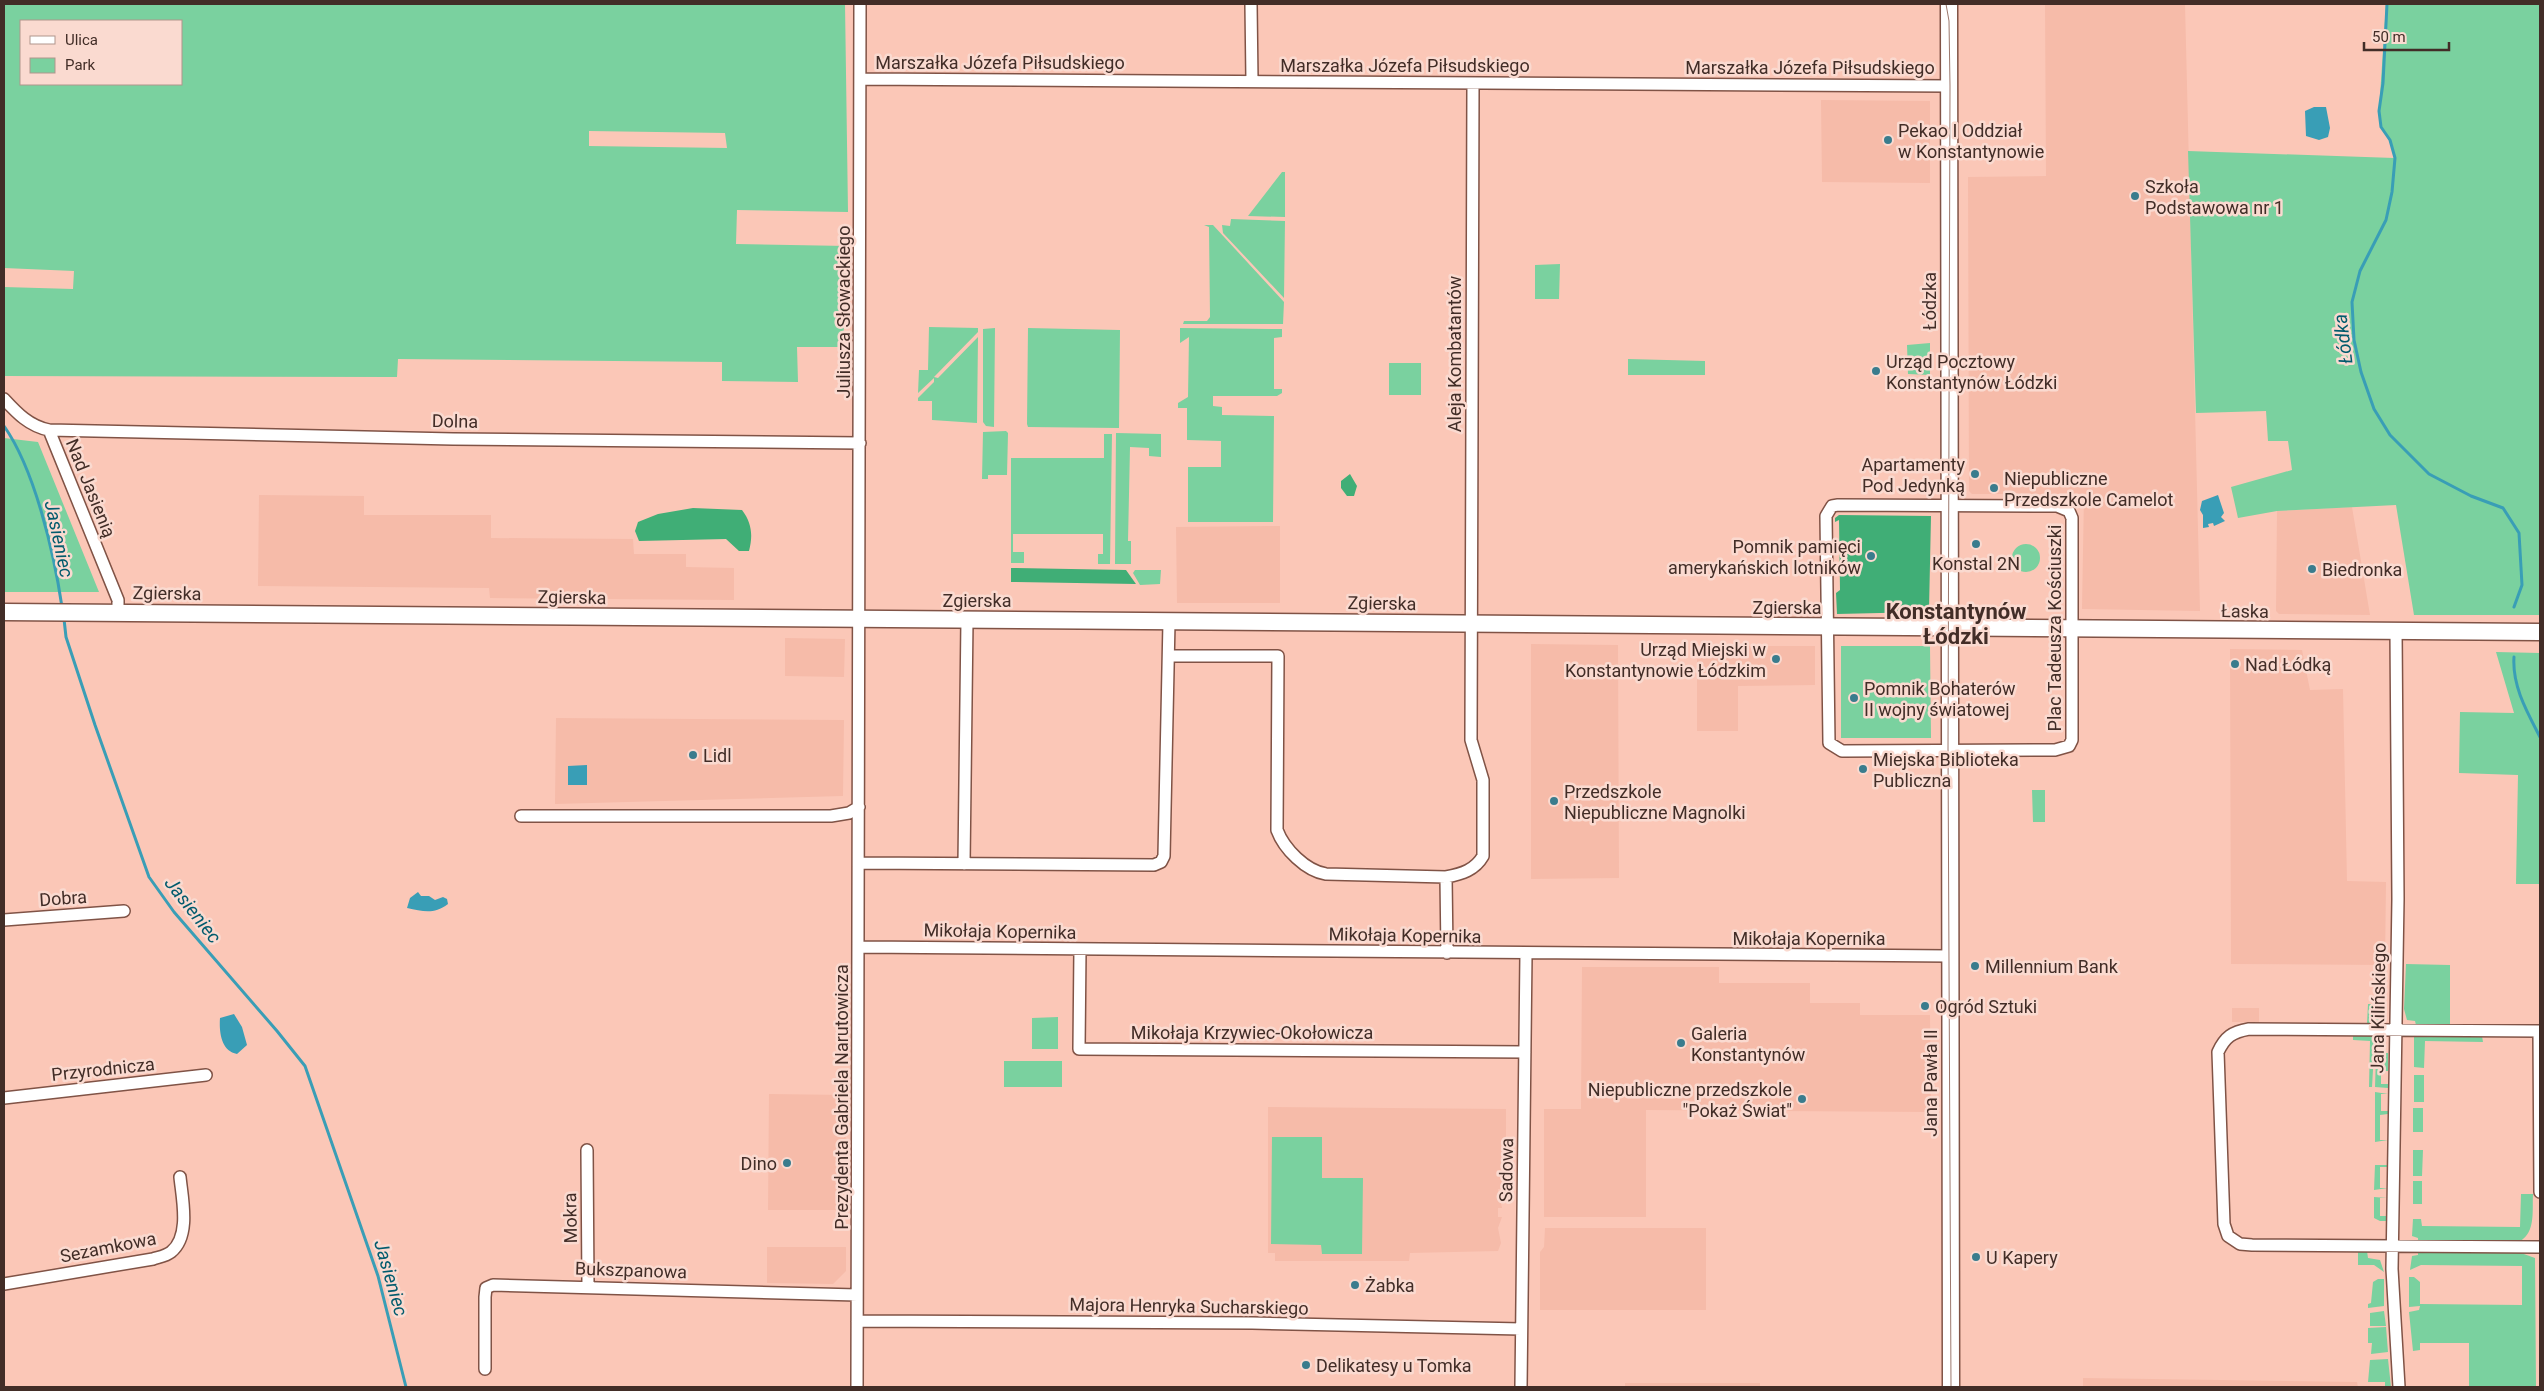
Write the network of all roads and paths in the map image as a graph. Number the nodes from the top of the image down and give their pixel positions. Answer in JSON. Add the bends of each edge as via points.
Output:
{"nodes":[{"id":1,"x":860,"y":4,"type":"edge"},
{"id":2,"x":1251,"y":4,"type":"edge"},
{"id":3,"x":1949,"y":4,"type":"edge"},
{"id":4,"x":860,"y":79,"type":"junction"},
{"id":5,"x":1252,"y":81,"type":"junction"},
{"id":6,"x":1473,"y":84,"type":"junction"},
{"id":7,"x":1950,"y":86,"type":"junction"},
{"id":8,"x":4,"y":399,"type":"edge"},
{"id":9,"x":49,"y":430,"type":"junction"},
{"id":10,"x":860,"y":443,"type":"junction"},
{"id":11,"x":1949,"y":506,"type":"junction"},
{"id":12,"x":4,"y":612,"type":"edge"},
{"id":13,"x":118,"y":612,"type":"junction"},
{"id":14,"x":860,"y":620,"type":"junction"},
{"id":15,"x":966,"y":620,"type":"junction"},
{"id":16,"x":1169,"y":622,"type":"junction"},
{"id":17,"x":1471,"y":624,"type":"junction"},
{"id":18,"x":1827,"y":627,"type":"junction"},
{"id":19,"x":1950,"y":628,"type":"junction"},
{"id":20,"x":2072,"y":629,"type":"junction"},
{"id":21,"x":2396,"y":630,"type":"junction"},
{"id":22,"x":2540,"y":632,"type":"edge"},
{"id":23,"x":1169,"y":656,"type":"junction"},
{"id":24,"x":1948,"y":751,"type":"junction"},
{"id":25,"x":859,"y":808,"type":"junction"},
{"id":26,"x":521,"y":816,"type":"dead end"},
{"id":27,"x":860,"y":864,"type":"junction"},
{"id":28,"x":964,"y":864,"type":"junction"},
{"id":29,"x":1446,"y":877,"type":"junction"},
{"id":30,"x":124,"y":911,"type":"dead end"},
{"id":31,"x":4,"y":920,"type":"edge"},
{"id":32,"x":860,"y":947,"type":"junction"},
{"id":33,"x":1080,"y":949,"type":"junction"},
{"id":34,"x":1447,"y":953,"type":"junction"},
{"id":35,"x":1526,"y":954,"type":"junction"},
{"id":36,"x":1949,"y":956,"type":"junction"},
{"id":37,"x":2394,"y":1029,"type":"junction"},
{"id":38,"x":2540,"y":1031,"type":"edge"},
{"id":39,"x":1525,"y":1052,"type":"junction"},
{"id":40,"x":206,"y":1075,"type":"dead end"},
{"id":41,"x":4,"y":1098,"type":"edge"},
{"id":42,"x":587,"y":1150,"type":"dead end"},
{"id":43,"x":180,"y":1177,"type":"dead end"},
{"id":44,"x":2540,"y":1192,"type":"edge"},
{"id":45,"x":2392,"y":1246,"type":"junction"},
{"id":46,"x":2540,"y":1247,"type":"edge"},
{"id":47,"x":4,"y":1284,"type":"edge"},
{"id":48,"x":588,"y":1286,"type":"junction"},
{"id":49,"x":857,"y":1295,"type":"junction"},
{"id":50,"x":857,"y":1321,"type":"junction"},
{"id":51,"x":1521,"y":1329,"type":"junction"},
{"id":52,"x":485,"y":1369,"type":"dead end"},
{"id":53,"x":857,"y":1387,"type":"edge"},
{"id":54,"x":1521,"y":1387,"type":"edge"},
{"id":55,"x":1951,"y":1387,"type":"edge"},
{"id":56,"x":2399,"y":1387,"type":"edge"}],
"edges":[{"from":1,"to":4,"type":"street","name":"Juliusza Słowackiego"},
{"from":2,"to":5,"type":"street"},
{"from":3,"to":7,"type":"main road","name":"Łódzka"},
{"from":4,"to":5,"type":"street","name":"Marszałka Józefa Piłsudskiego"},
{"from":4,"to":10,"type":"street","name":"Juliusza Słowackiego"},
{"from":5,"to":6,"type":"street","name":"Marszałka Józefa Piłsudskiego"},
{"from":6,"to":7,"type":"street","name":"Marszałka Józefa Piłsudskiego"},
{"from":6,"to":17,"type":"street","name":"Aleja Kombatantów"},
{"from":7,"to":11,"type":"main road","name":"Łódzka"},
{"from":8,"to":9,"type":"street","name":"Nad Jasienią","via":[[24,420]]},
{"from":9,"to":10,"type":"street","name":"Dolna"},
{"from":9,"to":13,"type":"street","name":"Nad Jasienią","via":[[118,600]]},
{"from":10,"to":14,"type":"street","name":"Juliusza Słowackiego"},
{"from":11,"to":18,"type":"street","name":"Plac Tadeusza Kościuszki","via":[[1832,506],[1826,516]]},
{"from":11,"to":19,"type":"main road","name":"Łódzka"},
{"from":11,"to":20,"type":"street","name":"Plac Tadeusza Kościuszki","via":[[2057,506],[2069,511],[2072,518]]},
{"from":12,"to":13,"type":"main road","name":"Zgierska"},
{"from":13,"to":14,"type":"main road","name":"Zgierska"},
{"from":14,"to":15,"type":"main road","name":"Zgierska"},
{"from":14,"to":25,"type":"street","name":"Prezydenta Gabriela Narutowicza"},
{"from":15,"to":16,"type":"main road","name":"Zgierska"},
{"from":15,"to":28,"type":"street"},
{"from":16,"to":17,"type":"main road","name":"Zgierska"},
{"from":16,"to":23,"type":"street"},
{"from":17,"to":18,"type":"main road","name":"Zgierska"},
{"from":17,"to":29,"type":"street","name":"Aleja Kombatantów","via":[[1471,740],[1483,780],[1483,856],[1466,872]]},
{"from":18,"to":19,"type":"main road","name":"Zgierska"},
{"from":18,"to":24,"type":"street","name":"Plac Tadeusza Kościuszki","via":[[1829,743],[1842,751]]},
{"from":19,"to":20,"type":"main road","name":"Łaska"},
{"from":19,"to":24,"type":"main road","name":"Jana Pawła II"},
{"from":20,"to":21,"type":"main road","name":"Łaska"},
{"from":20,"to":24,"type":"street","name":"Plac Tadeusza Kościuszki","via":[[2072,740],[2069,746],[2055,750]]},
{"from":21,"to":22,"type":"main road","name":"Łaska"},
{"from":21,"to":37,"type":"street","name":"Jana Kilińskiego","via":[[2398,899]]},
{"from":23,"to":28,"type":"street","via":[[1164,856],[1161,862],[1146,865]]},
{"from":23,"to":29,"type":"street","name":"Aleja Kombatantów","via":[[1278,656],[1277,830],[1293,853],[1312,870],[1326,874]]},
{"from":24,"to":36,"type":"main road","name":"Jana Pawła II"},
{"from":25,"to":26,"type":"street","via":[[831,816]]},
{"from":25,"to":27,"type":"street","name":"Prezydenta Gabriela Narutowicza"},
{"from":27,"to":28,"type":"street"},
{"from":27,"to":32,"type":"street","name":"Prezydenta Gabriela Narutowicza"},
{"from":29,"to":34,"type":"street"},
{"from":30,"to":31,"type":"street","name":"Dobra"},
{"from":32,"to":33,"type":"street","name":"Mikołaja Kopernika"},
{"from":32,"to":49,"type":"street","name":"Prezydenta Gabriela Narutowicza"},
{"from":33,"to":34,"type":"street","name":"Mikołaja Kopernika"},
{"from":33,"to":39,"type":"street","name":"Mikołaja Krzywiec-Okołowicza","via":[[1079,1049]]},
{"from":34,"to":35,"type":"street","name":"Mikołaja Kopernika"},
{"from":35,"to":36,"type":"street","name":"Mikołaja Kopernika"},
{"from":35,"to":39,"type":"street","name":"Sadowa"},
{"from":36,"to":55,"type":"main road","name":"Jana Pawła II"},
{"from":37,"to":38,"type":"street"},
{"from":37,"to":45,"type":"street","name":"Jana Kilińskiego"},
{"from":37,"to":45,"type":"street","via":[[2249,1029],[2234,1032],[2224,1040],[2218,1052],[2224,1224],[2228,1236],[2240,1244],[2252,1245]]},
{"from":38,"to":44,"type":"street"},
{"from":39,"to":51,"type":"street","name":"Sadowa"},
{"from":40,"to":41,"type":"street","name":"Przyrodnicza"},
{"from":42,"to":48,"type":"street","name":"Mokra"},
{"from":43,"to":47,"type":"street","name":"Sezamkowa","via":[[183,1225],[180,1239],[167,1254]]},
{"from":45,"to":46,"type":"street"},
{"from":45,"to":56,"type":"street","name":"Jana Kilińskiego"},
{"from":48,"to":49,"type":"street","name":"Bukszpanowa"},
{"from":48,"to":52,"type":"street","name":"Bukszpanowa","via":[[493,1285],[486,1288]]},
{"from":49,"to":50,"type":"street","name":"Prezydenta Gabriela Narutowicza"},
{"from":50,"to":51,"type":"street","name":"Majora Henryka Sucharskiego","via":[[1260,1323]]},
{"from":50,"to":53,"type":"street","name":"Prezydenta Gabriela Narutowicza"},
{"from":51,"to":54,"type":"street","name":"Sadowa"}]}
